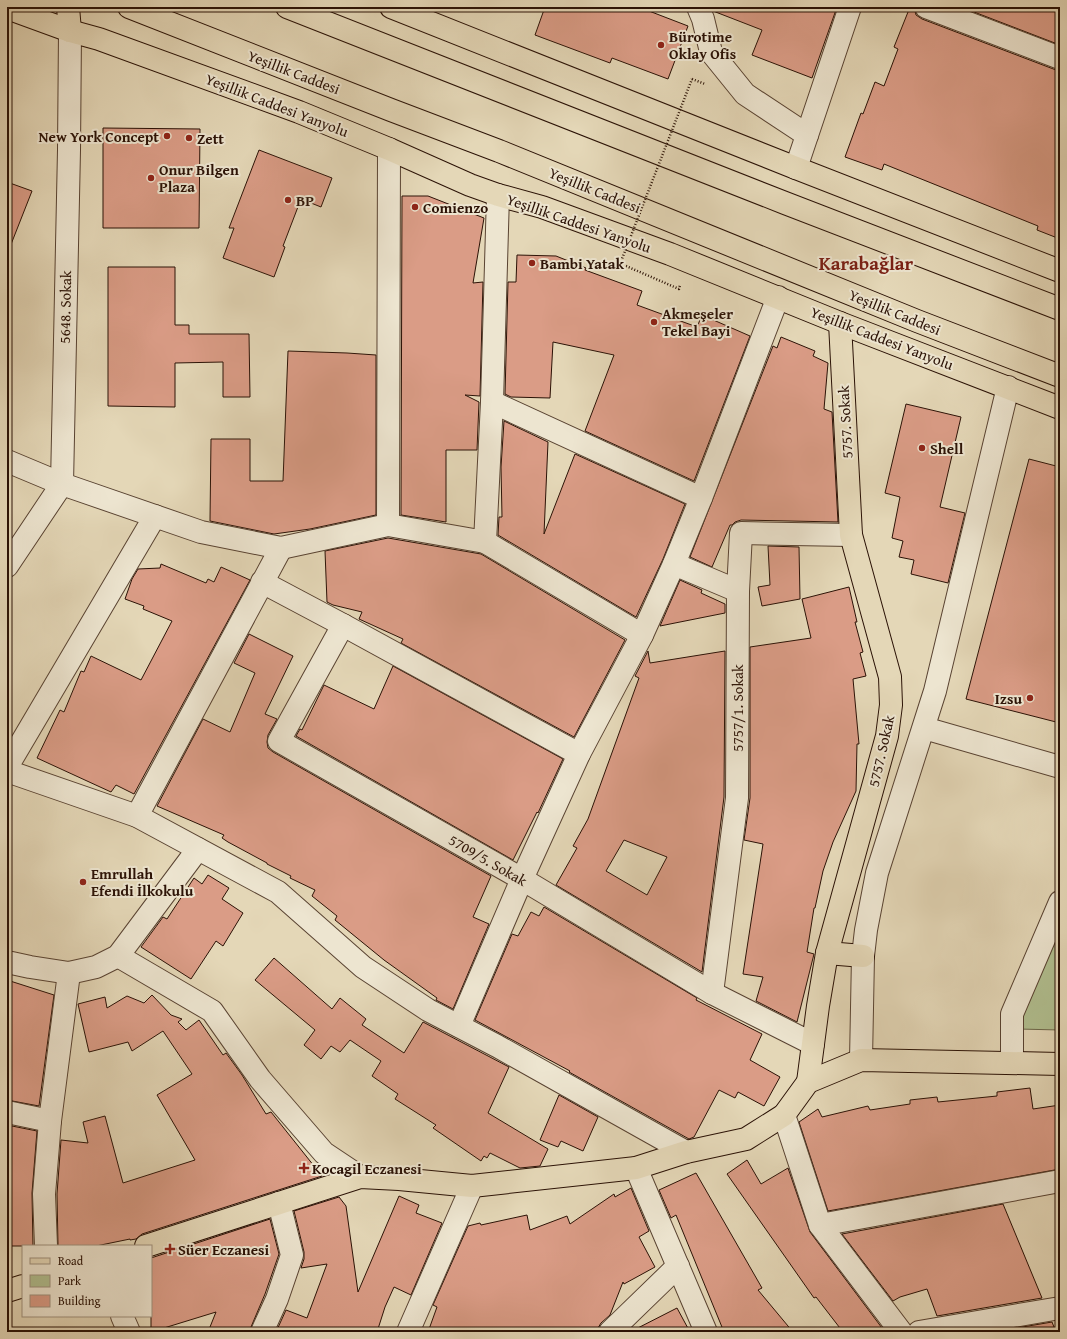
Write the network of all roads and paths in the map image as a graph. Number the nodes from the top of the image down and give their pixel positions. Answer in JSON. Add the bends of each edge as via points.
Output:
{"nodes":[{"id":1,"x":68,"y":7,"type":"edge"},
{"id":2,"x":129,"y":7,"type":"edge"},
{"id":3,"x":288,"y":7,"type":"edge"},
{"id":4,"x":391,"y":7,"type":"edge"},
{"id":5,"x":850,"y":7,"type":"edge"},
{"id":6,"x":926,"y":7,"type":"edge"},
{"id":7,"x":7,"y":8,"type":"edge"},
{"id":8,"x":703,"y":11,"type":"edge"},
{"id":9,"x":70,"y":31,"type":"junction"},
{"id":10,"x":1060,"y":58,"type":"edge"},
{"id":11,"x":692,"y":79,"type":"dead end"},
{"id":12,"x":807,"y":135,"type":"junction"},
{"id":13,"x":390,"y":149,"type":"junction"},
{"id":14,"x":796,"y":168,"type":"junction"},
{"id":15,"x":498,"y":195,"type":"junction"},
{"id":16,"x":1060,"y":271,"type":"edge"},
{"id":17,"x":679,"y":288,"type":"dead end"},
{"id":18,"x":778,"y":297,"type":"junction"},
{"id":19,"x":1060,"y":309,"type":"edge"},
{"id":20,"x":840,"y":323,"type":"junction"},
{"id":21,"x":1060,"y":376,"type":"edge"},
{"id":22,"x":1008,"y":387,"type":"junction"},
{"id":23,"x":492,"y":402,"type":"junction"},
{"id":24,"x":1060,"y":408,"type":"edge"},
{"id":25,"x":7,"y":461,"type":"edge"},
{"id":26,"x":62,"y":484,"type":"junction"},
{"id":27,"x":701,"y":498,"type":"junction"},
{"id":28,"x":154,"y":516,"type":"junction"},
{"id":29,"x":388,"y":525,"type":"junction"},
{"id":30,"x":851,"y":535,"type":"junction"},
{"id":31,"x":485,"y":542,"type":"junction"},
{"id":32,"x":281,"y":548,"type":"junction"},
{"id":33,"x":674,"y":564,"type":"junction"},
{"id":34,"x":7,"y":566,"type":"edge"},
{"id":35,"x":262,"y":582,"type":"junction"},
{"id":36,"x":738,"y":591,"type":"junction"},
{"id":37,"x":343,"y":625,"type":"junction"},
{"id":38,"x":642,"y":635,"type":"junction"},
{"id":39,"x":924,"y":728,"type":"junction"},
{"id":40,"x":579,"y":754,"type":"junction"},
{"id":41,"x":7,"y":767,"type":"edge"},
{"id":42,"x":1060,"y":767,"type":"edge"},
{"id":43,"x":7,"y":771,"type":"edge"},
{"id":44,"x":136,"y":816,"type":"junction"},
{"id":45,"x":198,"y":849,"type":"junction"},
{"id":46,"x":522,"y":879,"type":"junction"},
{"id":47,"x":1060,"y":902,"type":"edge"},
{"id":48,"x":827,"y":953,"type":"junction"},
{"id":49,"x":118,"y":956,"type":"junction"},
{"id":50,"x":863,"y":956,"type":"junction"},
{"id":51,"x":7,"y":962,"type":"edge"},
{"id":52,"x":69,"y":973,"type":"junction"},
{"id":53,"x":712,"y":993,"type":"junction"},
{"id":54,"x":458,"y":1026,"type":"junction"},
{"id":55,"x":813,"y":1044,"type":"junction"},
{"id":56,"x":861,"y":1060,"type":"junction"},
{"id":57,"x":1012,"y":1063,"type":"junction"},
{"id":58,"x":1060,"y":1064,"type":"edge"},
{"id":59,"x":808,"y":1082,"type":"junction"},
{"id":60,"x":7,"y":1112,"type":"edge"},
{"id":61,"x":784,"y":1115,"type":"junction"},
{"id":62,"x":50,"y":1120,"type":"junction"},
{"id":63,"x":686,"y":1152,"type":"junction"},
{"id":64,"x":636,"y":1168,"type":"junction"},
{"id":65,"x":360,"y":1177,"type":"junction"},
{"id":66,"x":1060,"y":1180,"type":"edge"},
{"id":67,"x":472,"y":1186,"type":"junction"},
{"id":68,"x":279,"y":1203,"type":"junction"},
{"id":69,"x":820,"y":1225,"type":"junction"},
{"id":70,"x":46,"y":1245,"type":"edge"},
{"id":71,"x":149,"y":1245,"type":"edge"},
{"id":72,"x":678,"y":1266,"type":"junction"},
{"id":73,"x":22,"y":1286,"type":"edge"},
{"id":74,"x":7,"y":1291,"type":"edge"},
{"id":75,"x":1060,"y":1308,"type":"edge"},
{"id":76,"x":122,"y":1317,"type":"edge"},
{"id":77,"x":129,"y":1332,"type":"edge"},
{"id":78,"x":262,"y":1332,"type":"edge"},
{"id":79,"x":408,"y":1332,"type":"edge"},
{"id":80,"x":610,"y":1332,"type":"edge"},
{"id":81,"x":706,"y":1332,"type":"edge"},
{"id":82,"x":901,"y":1332,"type":"edge"},
{"id":83,"x":919,"y":1332,"type":"edge"}],
"edges":[{"from":1,"to":9,"type":"main road"},
{"from":2,"to":21,"type":"main road","name":"Yeşillik Caddesi","via":[[498,151],[917,321]]},
{"from":3,"to":19,"type":"main road"},
{"from":4,"to":14,"type":"main road"},
{"from":5,"to":12,"type":"street"},
{"from":6,"to":10,"type":"street"},
{"from":7,"to":9,"type":"main road","name":"Yeşillik Caddesi Yanyolu"},
{"from":8,"to":12,"type":"street","via":[[711,52],[745,94]]},
{"from":9,"to":13,"type":"main road","name":"Yeşillik Caddesi Yanyolu","via":[[99,39],[299,112]]},
{"from":9,"to":26,"type":"street","name":"5648. Sokak"},
{"from":11,"to":17,"type":"path","bridge":true,"via":[[620,264]]},
{"from":12,"to":14,"type":"street"},
{"from":13,"to":15,"type":"main road","name":"Yeşillik Caddesi Yanyolu"},
{"from":13,"to":29,"type":"street"},
{"from":14,"to":16,"type":"main road"},
{"from":15,"to":18,"type":"main road","name":"Yeşillik Caddesi Yanyolu","via":[[542,207]]},
{"from":15,"to":23,"type":"street"},
{"from":18,"to":20,"type":"main road","name":"Yeşillik Caddesi Yanyolu"},
{"from":18,"to":27,"type":"street"},
{"from":20,"to":22,"type":"main road","name":"Yeşillik Caddesi Yanyolu"},
{"from":20,"to":30,"type":"main road","name":"5757. Sokak"},
{"from":22,"to":24,"type":"main road","name":"Yeşillik Caddesi Yanyolu"},
{"from":22,"to":39,"type":"street"},
{"from":23,"to":27,"type":"street"},
{"from":23,"to":31,"type":"street"},
{"from":25,"to":26,"type":"street"},
{"from":26,"to":28,"type":"street"},
{"from":26,"to":34,"type":"street"},
{"from":27,"to":33,"type":"street"},
{"from":28,"to":32,"type":"street","via":[[202,532]]},
{"from":28,"to":41,"type":"street"},
{"from":29,"to":31,"type":"street"},
{"from":29,"to":32,"type":"street"},
{"from":30,"to":36,"type":"street","name":"5757/1. Sokak","via":[[741,533]]},
{"from":30,"to":48,"type":"main road","name":"5757. Sokak","via":[[890,677],[891,705],[886,736]]},
{"from":31,"to":38,"type":"street"},
{"from":32,"to":35,"type":"street"},
{"from":33,"to":36,"type":"street"},
{"from":33,"to":38,"type":"street"},
{"from":35,"to":37,"type":"street"},
{"from":35,"to":44,"type":"street"},
{"from":36,"to":53,"type":"street","name":"5757/1. Sokak","via":[[737,798]]},
{"from":37,"to":40,"type":"street"},
{"from":37,"to":46,"type":"street","name":"5709/5. Sokak","via":[[279,741]]},
{"from":38,"to":40,"type":"street"},
{"from":39,"to":42,"type":"street"},
{"from":39,"to":50,"type":"street","via":[[876,873]]},
{"from":40,"to":46,"type":"street"},
{"from":43,"to":44,"type":"street"},
{"from":44,"to":45,"type":"street"},
{"from":45,"to":49,"type":"street"},
{"from":45,"to":54,"type":"street","via":[[278,892],[363,967],[428,1010]]},
{"from":46,"to":53,"type":"street","name":"5709/5. Sokak"},
{"from":46,"to":54,"type":"street"},
{"from":47,"to":57,"type":"street","via":[[1012,1014]]},
{"from":48,"to":50,"type":"main road"},
{"from":48,"to":55,"type":"main road","name":"5757. Sokak"},
{"from":49,"to":52,"type":"street","via":[[96,967]]},
{"from":49,"to":65,"type":"street","via":[[212,1011],[260,1079],[324,1153]]},
{"from":50,"to":56,"type":"street"},
{"from":51,"to":52,"type":"street"},
{"from":52,"to":62,"type":"street"},
{"from":53,"to":55,"type":"street","name":"5709/5. Sokak"},
{"from":54,"to":63,"type":"street"},
{"from":55,"to":59,"type":"main road","name":"5757. Sokak"},
{"from":56,"to":57,"type":"main road"},
{"from":56,"to":59,"type":"main road"},
{"from":57,"to":58,"type":"main road"},
{"from":59,"to":61,"type":"main road"},
{"from":60,"to":62,"type":"street"},
{"from":61,"to":63,"type":"main road","via":[[746,1139]]},
{"from":61,"to":69,"type":"street"},
{"from":62,"to":70,"type":"street","via":[[44,1194]]},
{"from":63,"to":64,"type":"main road"},
{"from":64,"to":67,"type":"main road"},
{"from":64,"to":72,"type":"street"},
{"from":65,"to":67,"type":"main road"},
{"from":65,"to":68,"type":"main road"},
{"from":66,"to":69,"type":"street"},
{"from":67,"to":79,"type":"street"},
{"from":68,"to":71,"type":"main road"},
{"from":68,"to":78,"type":"street","via":[[292,1255]]},
{"from":69,"to":82,"type":"street"},
{"from":72,"to":80,"type":"street"},
{"from":72,"to":81,"type":"street"},
{"from":73,"to":74,"type":"main road"},
{"from":75,"to":83,"type":"street"},
{"from":76,"to":77,"type":"street"}]}
